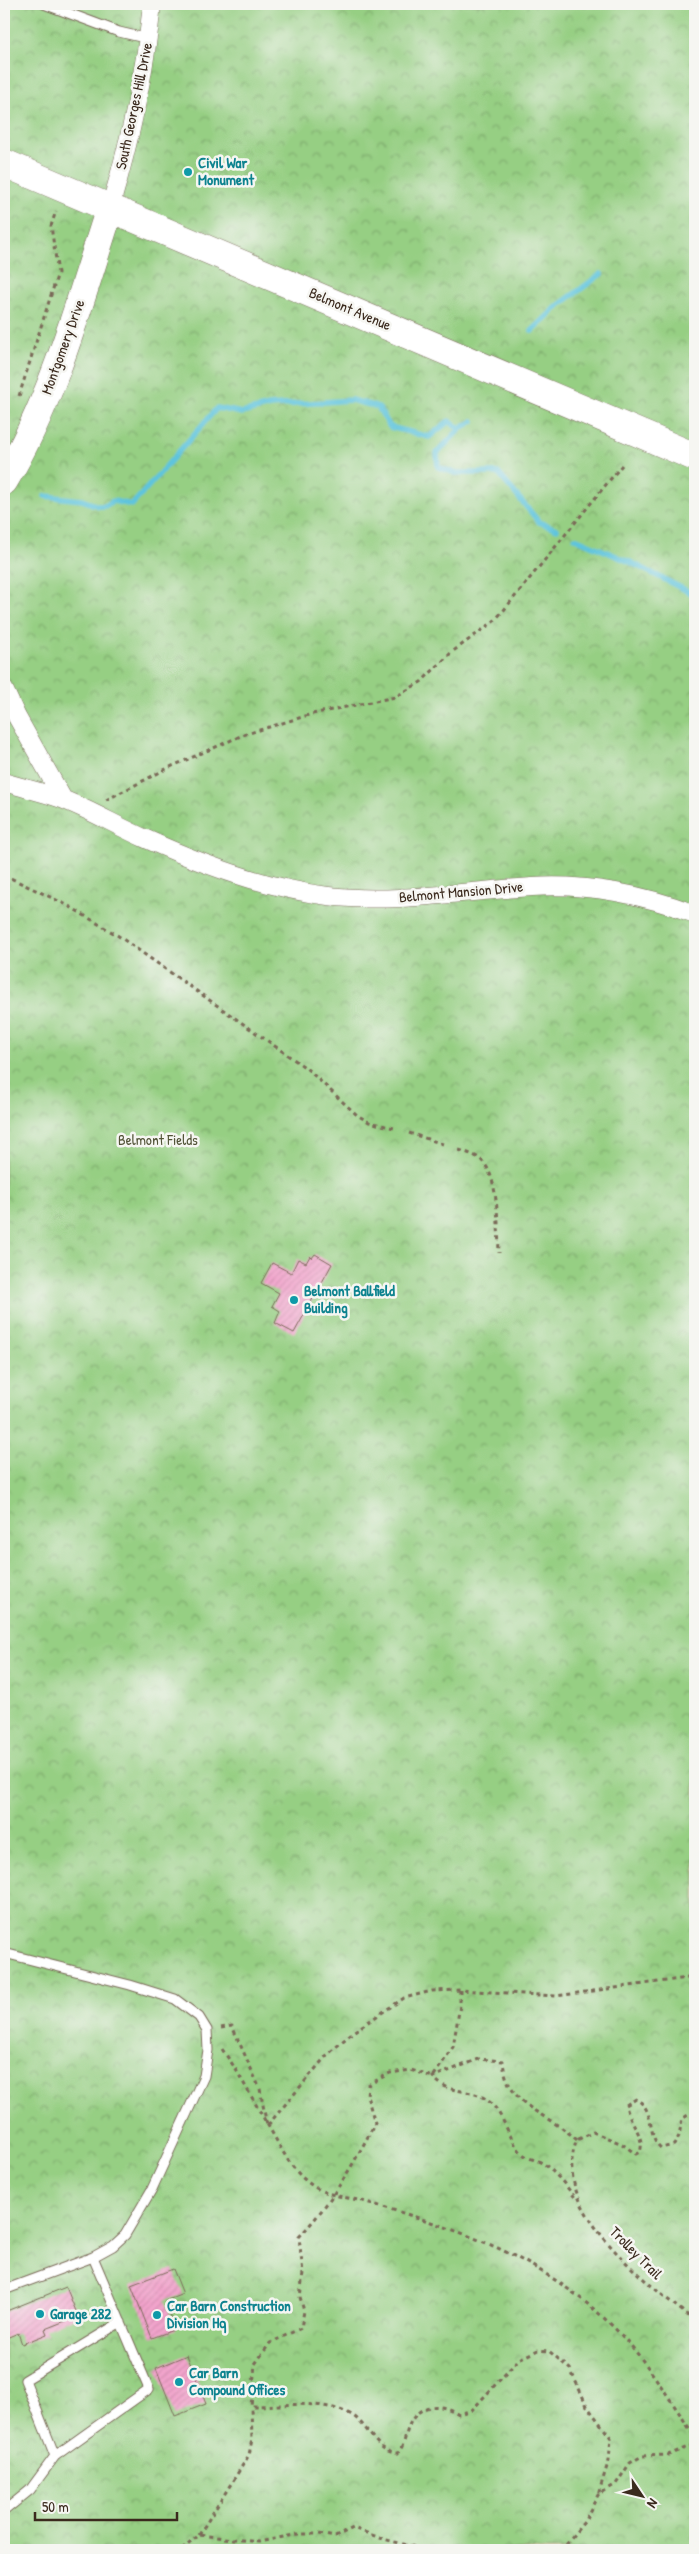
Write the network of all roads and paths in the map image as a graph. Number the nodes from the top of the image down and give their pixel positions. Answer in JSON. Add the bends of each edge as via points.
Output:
{"nodes":[{"id":1,"x":44,"y":4,"type":"edge"},
{"id":2,"x":152,"y":4,"type":"edge"},
{"id":3,"x":149,"y":39,"type":"junction"},
{"id":4,"x":4,"y":163,"type":"edge"},
{"id":5,"x":110,"y":208,"type":"junction"},
{"id":6,"x":56,"y":211,"type":"dead end"},
{"id":7,"x":15,"y":405,"type":"dead end"},
{"id":8,"x":695,"y":457,"type":"edge"},
{"id":9,"x":622,"y":465,"type":"dead end"},
{"id":10,"x":4,"y":481,"type":"edge"},
{"id":11,"x":4,"y":689,"type":"edge"},
{"id":12,"x":4,"y":782,"type":"edge"},
{"id":13,"x":63,"y":799,"type":"junction"},
{"id":14,"x":87,"y":812,"type":"junction"},
{"id":15,"x":4,"y":874,"type":"edge"},
{"id":16,"x":695,"y":914,"type":"edge"},
{"id":17,"x":394,"y":1128,"type":"dead end"},
{"id":18,"x":409,"y":1134,"type":"dead end"},
{"id":19,"x":443,"y":1144,"type":"dead end"},
{"id":20,"x":459,"y":1150,"type":"dead end"},
{"id":21,"x":499,"y":1253,"type":"dead end"},
{"id":22,"x":4,"y":1953,"type":"edge"},
{"id":23,"x":695,"y":1977,"type":"edge"},
{"id":24,"x":460,"y":1990,"type":"junction"},
{"id":25,"x":232,"y":2026,"type":"dead end"},
{"id":26,"x":207,"y":2030,"type":"junction"},
{"id":27,"x":433,"y":2077,"type":"junction"},
{"id":28,"x":695,"y":2118,"type":"edge"},
{"id":29,"x":267,"y":2126,"type":"junction"},
{"id":30,"x":576,"y":2140,"type":"junction"},
{"id":31,"x":332,"y":2195,"type":"junction"},
{"id":32,"x":578,"y":2200,"type":"junction"},
{"id":33,"x":93,"y":2257,"type":"junction"},
{"id":34,"x":4,"y":2290,"type":"edge"},
{"id":35,"x":695,"y":2321,"type":"edge"},
{"id":36,"x":121,"y":2322,"type":"junction"},
{"id":37,"x":252,"y":2406,"type":"junction"},
{"id":38,"x":695,"y":2438,"type":"edge"},
{"id":39,"x":695,"y":2444,"type":"edge"},
{"id":40,"x":55,"y":2456,"type":"junction"},
{"id":41,"x":598,"y":2495,"type":"junction"},
{"id":42,"x":4,"y":2511,"type":"edge"},
{"id":43,"x":199,"y":2535,"type":"junction"},
{"id":44,"x":182,"y":2550,"type":"edge"},
{"id":45,"x":427,"y":2550,"type":"edge"},
{"id":46,"x":561,"y":2550,"type":"edge"}],
"edges":[{"from":1,"to":3,"type":"lane","via":[[119,32]]},
{"from":2,"to":3,"type":"street","name":"South Georges Hill Drive"},
{"from":3,"to":5,"type":"street","name":"South Georges Hill Drive","via":[[130,140]]},
{"from":4,"to":5,"type":"main road","name":"Belmont Avenue"},
{"from":5,"to":8,"type":"main road","name":"Belmont Avenue"},
{"from":5,"to":10,"type":"main road","name":"Montgomery Drive","via":[[48,388]]},
{"from":6,"to":7,"type":"path","via":[[51,226],[58,273]]},
{"from":9,"to":14,"type":"path","via":[[493,622],[452,652],[421,682],[395,697],[312,714],[244,735],[168,768]]},
{"from":11,"to":13,"type":"street"},
{"from":12,"to":13,"type":"street","name":"Belmont Mansion Drive"},
{"from":13,"to":14,"type":"street","name":"Belmont Mansion Drive"},
{"from":14,"to":16,"type":"street","name":"Belmont Mansion Drive","via":[[187,857],[260,881],[326,896],[430,898],[534,887],[568,888],[632,896]]},
{"from":15,"to":17,"type":"path","via":[[67,905],[117,935],[306,1068],[357,1115],[369,1122]]},
{"from":18,"to":19,"type":"path"},
{"from":20,"to":21,"type":"path","via":[[480,1159],[490,1175]]},
{"from":22,"to":26,"type":"lane","via":[[175,1999],[199,2017]]},
{"from":23,"to":24,"type":"path","via":[[556,1996]]},
{"from":24,"to":27,"type":"path","via":[[453,2047]]},
{"from":24,"to":29,"type":"path","via":[[432,1991],[404,1998],[380,2012],[327,2054]]},
{"from":25,"to":29,"type":"path","via":[[260,2089]]},
{"from":26,"to":29,"type":"path","via":[[236,2068]]},
{"from":26,"to":33,"type":"lane","via":[[204,2076],[152,2189],[125,2235]]},
{"from":27,"to":30,"type":"path","via":[[479,2059],[503,2061],[504,2074],[512,2092],[528,2107],[563,2127]]},
{"from":27,"to":31,"type":"path","via":[[412,2070],[390,2073],[368,2085],[367,2096],[375,2123],[353,2166]]},
{"from":27,"to":32,"type":"path","via":[[442,2087],[486,2099],[498,2110],[511,2137],[524,2154],[556,2173]]},
{"from":28,"to":30,"type":"path","via":[[688,2116],[682,2119],[674,2145],[661,2148],[656,2144],[646,2108],[636,2099],[626,2105],[641,2139],[640,2152],[636,2154],[622,2144],[593,2132]]},
{"from":29,"to":31,"type":"path","via":[[295,2171],[307,2182]]},
{"from":30,"to":32,"type":"path","name":"Trolley Trail","via":[[571,2153]]},
{"from":31,"to":37,"type":"path","via":[[320,2214],[299,2236],[303,2272],[300,2297],[304,2311],[301,2328],[270,2343],[255,2364]]},
{"from":31,"to":38,"type":"path","via":[[364,2202],[464,2235],[502,2251],[578,2296],[631,2346]]},
{"from":32,"to":35,"type":"path","name":"Trolley Trail","via":[[605,2241],[647,2282]]},
{"from":33,"to":34,"type":"lane"},
{"from":33,"to":36,"type":"lane"},
{"from":36,"to":40,"type":"lane","via":[[149,2389]]},
{"from":36,"to":40,"type":"lane","via":[[25,2380]]},
{"from":37,"to":41,"type":"path","via":[[312,2403],[349,2414],[364,2424],[380,2446],[398,2453],[405,2445],[414,2417],[429,2406],[443,2406],[459,2414],[472,2410],[519,2359],[538,2350],[549,2351],[570,2369],[587,2406],[611,2438],[611,2450]]},
{"from":37,"to":43,"type":"path","via":[[249,2455]]},
{"from":39,"to":41,"type":"path","via":[[668,2455],[642,2456],[630,2463],[616,2484]]},
{"from":40,"to":42,"type":"lane","via":[[30,2490]]},
{"from":41,"to":46,"type":"path","via":[[584,2522]]},
{"from":43,"to":44,"type":"path"},
{"from":43,"to":45,"type":"path","via":[[259,2542],[298,2534],[335,2536],[353,2528]]}]}
